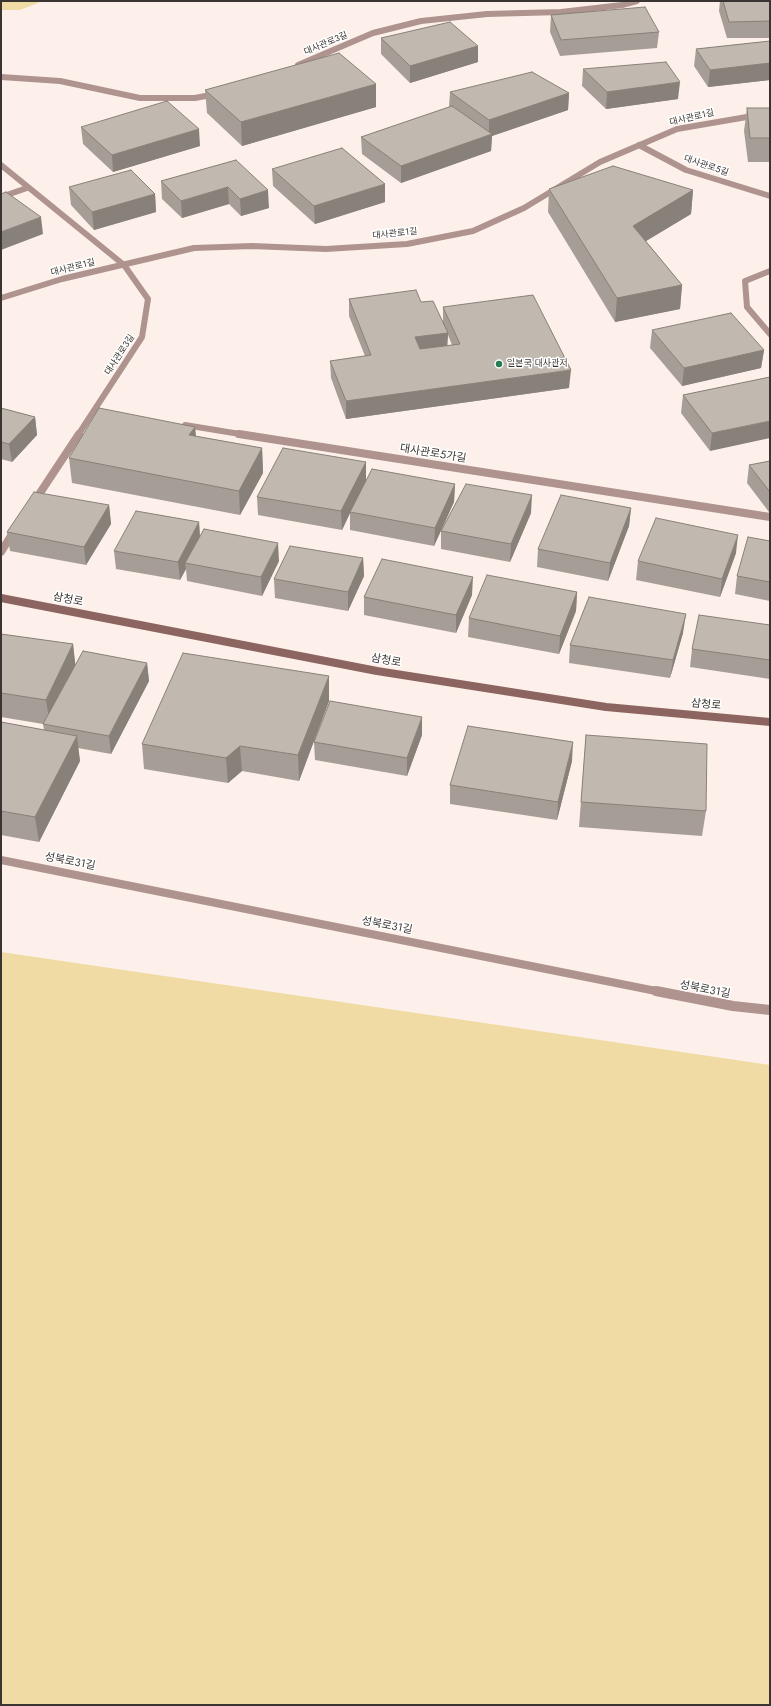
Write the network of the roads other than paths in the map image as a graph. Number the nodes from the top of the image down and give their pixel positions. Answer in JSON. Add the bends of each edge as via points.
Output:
{"nodes":[{"id":1,"x":637,"y":1,"type":"edge"},
{"id":2,"x":293,"y":68,"type":"edge"},
{"id":3,"x":1,"y":77,"type":"edge"},
{"id":4,"x":222,"y":93,"type":"edge"},
{"id":5,"x":770,"y":113,"type":"edge"},
{"id":6,"x":639,"y":145,"type":"junction"},
{"id":7,"x":1,"y":165,"type":"edge"},
{"id":8,"x":27,"y":188,"type":"junction"},
{"id":9,"x":770,"y":196,"type":"edge"},
{"id":10,"x":1,"y":197,"type":"edge"},
{"id":11,"x":124,"y":265,"type":"junction"},
{"id":12,"x":770,"y":271,"type":"edge"},
{"id":13,"x":1,"y":298,"type":"edge"},
{"id":14,"x":770,"y":334,"type":"edge"},
{"id":15,"x":94,"y":411,"type":"junction"},
{"id":16,"x":102,"y":412,"type":"edge"},
{"id":17,"x":180,"y":424,"type":"edge"},
{"id":18,"x":30,"y":507,"type":"edge"},
{"id":19,"x":770,"y":517,"type":"edge"},
{"id":20,"x":18,"y":526,"type":"edge"},
{"id":21,"x":1,"y":552,"type":"edge"},
{"id":22,"x":1,"y":598,"type":"edge"},
{"id":23,"x":770,"y":722,"type":"edge"},
{"id":24,"x":1,"y":860,"type":"edge"},
{"id":25,"x":770,"y":1010,"type":"edge"}],
"edges":[{"from":1,"to":2,"type":"street","name":"대사관로3길","via":[[561,12],[488,14],[421,21],[372,34]]},
{"from":3,"to":4,"type":"street","via":[[60,81],[140,98],[195,98]]},
{"from":5,"to":6,"type":"street","name":"대사관로1길","via":[[676,129]]},
{"from":6,"to":9,"type":"street","name":"대사관로5길","via":[[686,170]]},
{"from":6,"to":11,"type":"street","name":"대사관로1길","via":[[600,162],[524,208],[473,231],[407,244],[333,249],[252,246],[194,248]]},
{"from":7,"to":8,"type":"street","name":"대사관로3길"},
{"from":8,"to":10,"type":"street"},
{"from":8,"to":11,"type":"street","name":"대사관로3길"},
{"from":11,"to":13,"type":"street","name":"대사관로1길","via":[[62,279]]},
{"from":11,"to":15,"type":"street","name":"대사관로3길","via":[[148,299],[142,337]]},
{"from":12,"to":14,"type":"street","via":[[745,281],[747,307]]},
{"from":15,"to":16,"type":"street"},
{"from":15,"to":18,"type":"street","name":"대사관로3길"},
{"from":17,"to":19,"type":"street","name":"대사관로5가길"},
{"from":20,"to":21,"type":"street"},
{"from":22,"to":23,"type":"street","name":"삼청로","via":[[377,671],[606,707]]},
{"from":24,"to":25,"type":"street","name":"성북로31길","via":[[733,1006]]}]}
